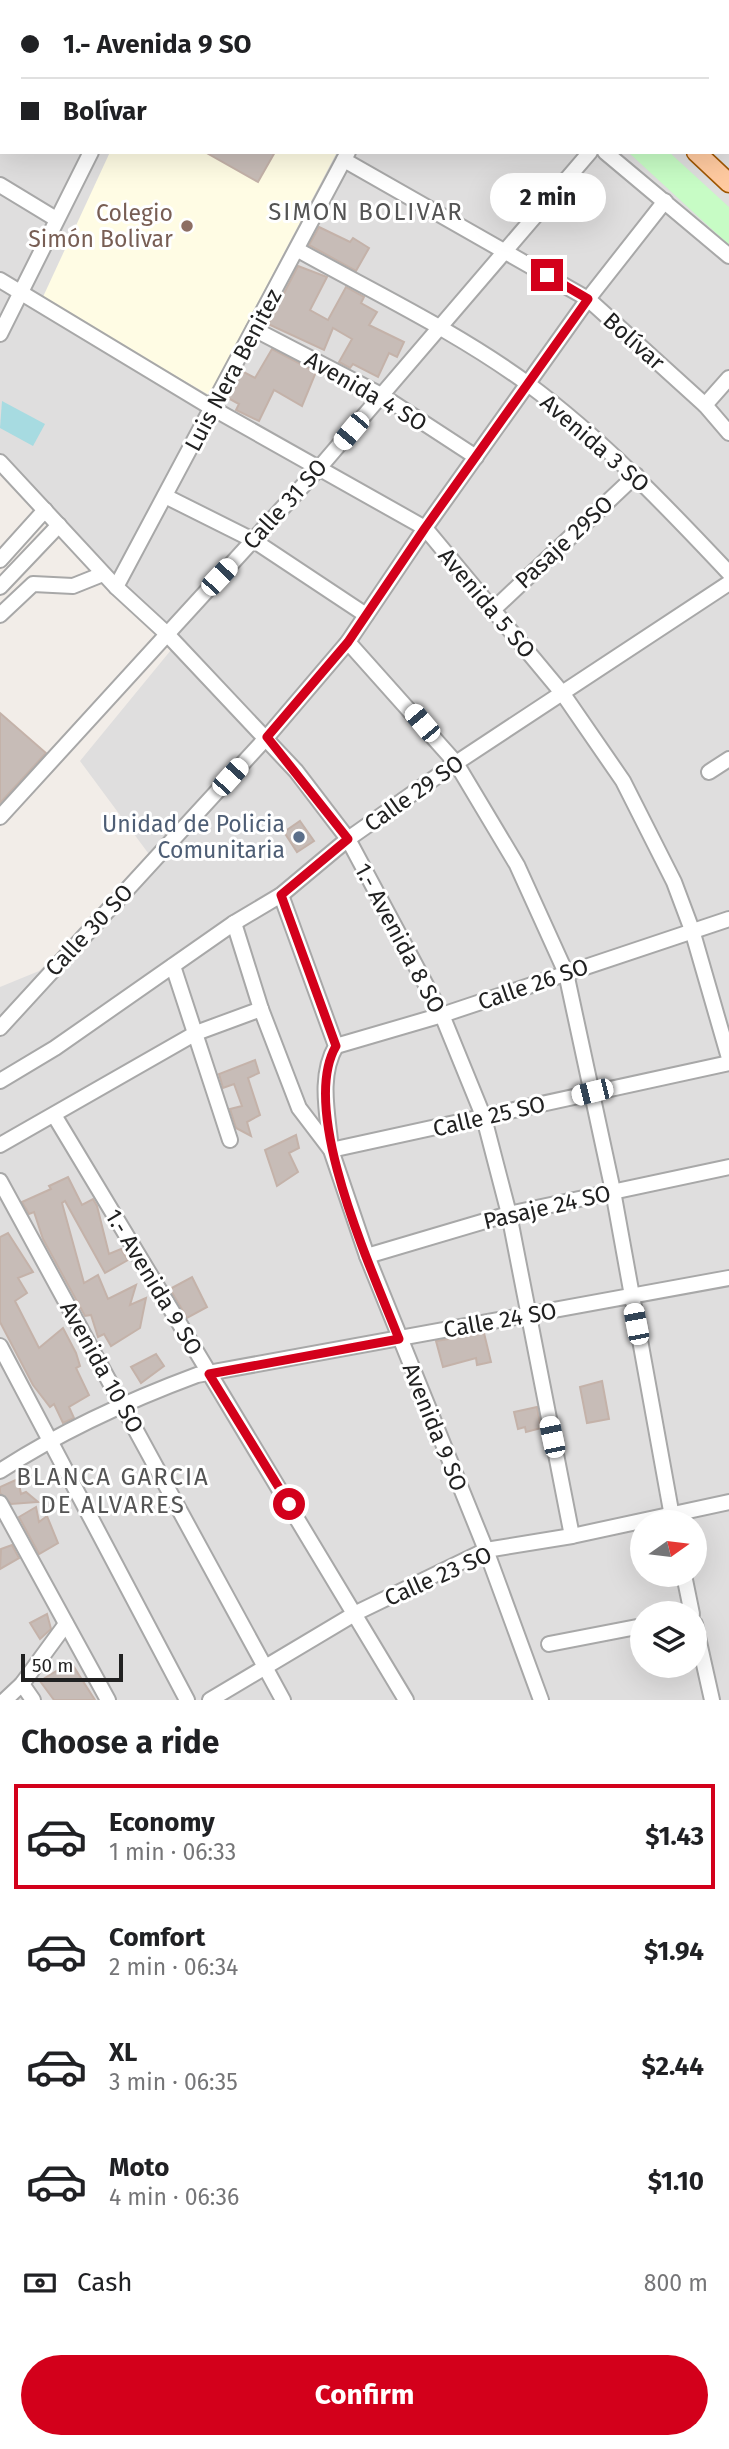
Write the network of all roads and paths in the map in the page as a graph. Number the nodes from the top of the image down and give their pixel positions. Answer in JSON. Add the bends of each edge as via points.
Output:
{"nodes":[{"id":1,"x":90,"y":154,"type":"edge"},
{"id":2,"x":588,"y":154,"type":"edge"},
{"id":3,"x":607,"y":154,"type":"edge"},
{"id":4,"x":698,"y":154,"type":"edge"},
{"id":5,"x":346,"y":156,"type":"edge"},
{"id":6,"x":729,"y":183,"type":"edge"},
{"id":7,"x":0,"y":185,"type":"edge"},
{"id":8,"x":665,"y":201,"type":"junction"},
{"id":9,"x":56,"y":219,"type":"junction"},
{"id":10,"x":298,"y":250,"type":"junction"},
{"id":11,"x":505,"y":251,"type":"junction"},
{"id":12,"x":729,"y":256,"type":"edge"},
{"id":13,"x":0,"y":281,"type":"edge"},
{"id":14,"x":22,"y":294,"type":"junction"},
{"id":15,"x":588,"y":299,"type":"junction"},
{"id":16,"x":438,"y":327,"type":"junction"},
{"id":17,"x":254,"y":329,"type":"junction"},
{"id":18,"x":0,"y":334,"type":"edge"},
{"id":19,"x":729,"y":378,"type":"edge"},
{"id":20,"x":528,"y":384,"type":"junction"},
{"id":21,"x":382,"y":396,"type":"junction"},
{"id":22,"x":705,"y":405,"type":"junction"},
{"id":23,"x":212,"y":408,"type":"junction"},
{"id":24,"x":729,"y":433,"type":"edge"},
{"id":25,"x":476,"y":457,"type":"junction"},
{"id":26,"x":0,"y":462,"type":"edge"},
{"id":27,"x":320,"y":467,"type":"junction"},
{"id":28,"x":636,"y":475,"type":"junction"},
{"id":29,"x":165,"y":496,"type":"junction"},
{"id":30,"x":45,"y":510,"type":"junction"},
{"id":31,"x":58,"y":525,"type":"junction"},
{"id":32,"x":425,"y":528,"type":"junction"},
{"id":33,"x":253,"y":540,"type":"junction"},
{"id":34,"x":0,"y":559,"type":"edge"},
{"id":35,"x":16,"y":570,"type":"junction"},
{"id":36,"x":729,"y":573,"type":"edge"},
{"id":37,"x":103,"y":574,"type":"junction"},
{"id":38,"x":33,"y":583,"type":"junction"},
{"id":39,"x":729,"y":583,"type":"edge"},
{"id":40,"x":0,"y":587,"type":"edge"},
{"id":41,"x":116,"y":587,"type":"junction"},
{"id":42,"x":493,"y":610,"type":"junction"},
{"id":43,"x":0,"y":615,"type":"edge"},
{"id":44,"x":366,"y":615,"type":"junction"},
{"id":45,"x":166,"y":633,"type":"junction"},
{"id":46,"x":348,"y":642,"type":"junction"},
{"id":47,"x":563,"y":694,"type":"junction"},
{"id":48,"x":267,"y":737,"type":"junction"},
{"id":49,"x":729,"y":760,"type":"edge"},
{"id":50,"x":456,"y":762,"type":"junction"},
{"id":51,"x":709,"y":772,"type":"dead end"},
{"id":52,"x":0,"y":817,"type":"edge"},
{"id":53,"x":348,"y":839,"type":"junction"},
{"id":54,"x":281,"y":895,"type":"junction"},
{"id":55,"x":729,"y":919,"type":"edge"},
{"id":56,"x":234,"y":923,"type":"junction"},
{"id":57,"x":692,"y":930,"type":"junction"},
{"id":58,"x":173,"y":966,"type":"junction"},
{"id":59,"x":566,"y":973,"type":"junction"},
{"id":60,"x":261,"y":1009,"type":"junction"},
{"id":61,"x":442,"y":1016,"type":"junction"},
{"id":62,"x":0,"y":1028,"type":"edge"},
{"id":63,"x":196,"y":1033,"type":"junction"},
{"id":64,"x":336,"y":1046,"type":"junction"},
{"id":65,"x":729,"y":1058,"type":"edge"},
{"id":66,"x":729,"y":1063,"type":"edge"},
{"id":67,"x":0,"y":1082,"type":"edge"},
{"id":68,"x":592,"y":1092,"type":"junction"},
{"id":69,"x":54,"y":1115,"type":"junction"},
{"id":70,"x":484,"y":1118,"type":"junction"},
{"id":71,"x":230,"y":1140,"type":"dead end"},
{"id":72,"x":0,"y":1145,"type":"edge"},
{"id":73,"x":331,"y":1150,"type":"junction"},
{"id":74,"x":729,"y":1167,"type":"edge"},
{"id":75,"x":0,"y":1181,"type":"edge"},
{"id":76,"x":613,"y":1191,"type":"junction"},
{"id":77,"x":509,"y":1214,"type":"junction"},
{"id":78,"x":367,"y":1256,"type":"junction"},
{"id":79,"x":729,"y":1278,"type":"edge"},
{"id":80,"x":631,"y":1297,"type":"junction"},
{"id":81,"x":527,"y":1315,"type":"junction"},
{"id":82,"x":399,"y":1339,"type":"junction"},
{"id":83,"x":0,"y":1346,"type":"edge"},
{"id":84,"x":209,"y":1374,"type":"junction"},
{"id":85,"x":122,"y":1403,"type":"junction"},
{"id":86,"x":48,"y":1440,"type":"junction"},
{"id":87,"x":0,"y":1471,"type":"edge"},
{"id":88,"x":729,"y":1502,"type":"edge"},
{"id":89,"x":0,"y":1503,"type":"edge"},
{"id":90,"x":671,"y":1510,"type":"edge"},
{"id":91,"x":700,"y":1510,"type":"edge"},
{"id":92,"x":630,"y":1526,"type":"edge"},
{"id":93,"x":572,"y":1536,"type":"junction"},
{"id":94,"x":486,"y":1550,"type":"junction"},
{"id":95,"x":356,"y":1613,"type":"junction"},
{"id":96,"x":66,"y":1624,"type":"junction"},
{"id":97,"x":630,"y":1628,"type":"edge"},
{"id":98,"x":549,"y":1644,"type":"dead end"},
{"id":99,"x":264,"y":1667,"type":"junction"},
{"id":100,"x":707,"y":1678,"type":"edge"},
{"id":101,"x":22,"y":1684,"type":"junction"},
{"id":102,"x":5,"y":1700,"type":"edge"},
{"id":103,"x":33,"y":1700,"type":"edge"},
{"id":104,"x":108,"y":1700,"type":"edge"},
{"id":105,"x":187,"y":1700,"type":"edge"},
{"id":106,"x":210,"y":1700,"type":"edge"},
{"id":107,"x":283,"y":1700,"type":"edge"},
{"id":108,"x":406,"y":1700,"type":"edge"},
{"id":109,"x":541,"y":1700,"type":"edge"},
{"id":110,"x":712,"y":1700,"type":"edge"}],
"edges":[{"from":1,"to":9,"type":"street"},
{"from":2,"to":11,"type":"street","name":"Calle 31 SO"},
{"from":3,"to":8,"type":"street"},
{"from":4,"to":6,"type":"main road"},
{"from":5,"to":10,"type":"street","name":"Luis Nera Benitez"},
{"from":5,"to":11,"type":"street","name":"Bolívar"},
{"from":7,"to":9,"type":"street"},
{"from":8,"to":12,"type":"street"},
{"from":8,"to":15,"type":"street","name":"Calle 30 SO"},
{"from":9,"to":14,"type":"street"},
{"from":10,"to":16,"type":"street","name":"Avenida 3 SO"},
{"from":10,"to":17,"type":"street","name":"Luis Nera Benitez"},
{"from":11,"to":15,"type":"street","name":"Bolívar"},
{"from":11,"to":16,"type":"street","name":"Calle 31 SO"},
{"from":13,"to":14,"type":"street","name":"Avenida 5 SO"},
{"from":14,"to":18,"type":"street"},
{"from":14,"to":23,"type":"street","name":"Avenida 5 SO"},
{"from":15,"to":20,"type":"street","name":"Calle 30 SO"},
{"from":15,"to":22,"type":"street","name":"Bolívar"},
{"from":16,"to":20,"type":"street","name":"Avenida 3 SO"},
{"from":16,"to":21,"type":"street","name":"Calle 31 SO"},
{"from":17,"to":21,"type":"street","name":"Avenida 4 SO"},
{"from":17,"to":23,"type":"street","name":"Luis Nera Benitez"},
{"from":19,"to":22,"type":"street"},
{"from":20,"to":25,"type":"street","name":"Calle 30 SO"},
{"from":20,"to":28,"type":"street","name":"Avenida 3 SO"},
{"from":21,"to":25,"type":"street","name":"Avenida 4 SO"},
{"from":21,"to":27,"type":"street","name":"Calle 31 SO"},
{"from":22,"to":24,"type":"street","name":"Bolívar"},
{"from":23,"to":27,"type":"street","name":"Avenida 5 SO"},
{"from":23,"to":29,"type":"street","name":"Luis Nera Benitez"},
{"from":25,"to":32,"type":"street","name":"Calle 30 SO"},
{"from":26,"to":30,"type":"street","name":"1.- Avenida 8 SO"},
{"from":27,"to":32,"type":"street","name":"Avenida 5 SO"},
{"from":27,"to":33,"type":"street","name":"Calle 31 SO"},
{"from":28,"to":36,"type":"street","name":"Avenida 3 SO"},
{"from":28,"to":42,"type":"street","name":"Pasaje 29SO"},
{"from":29,"to":33,"type":"street"},
{"from":29,"to":41,"type":"street","name":"Luis Nera Benitez"},
{"from":30,"to":31,"type":"street","name":"1.- Avenida 8 SO"},
{"from":30,"to":34,"type":"street"},
{"from":31,"to":35,"type":"street"},
{"from":31,"to":37,"type":"street","name":"1.- Avenida 8 SO"},
{"from":32,"to":42,"type":"street","name":"Avenida 5 SO"},
{"from":32,"to":44,"type":"street","name":"Calle 30 SO"},
{"from":33,"to":44,"type":"street"},
{"from":33,"to":45,"type":"street","name":"Calle 31 SO"},
{"from":34,"to":35,"type":"street"},
{"from":35,"to":38,"type":"street"},
{"from":35,"to":40,"type":"street"},
{"from":37,"to":38,"type":"street","via":[[73,586]]},
{"from":37,"to":41,"type":"street","name":"1.- Avenida 8 SO"},
{"from":38,"to":43,"type":"street"},
{"from":39,"to":47,"type":"street","name":"Calle 29 SO"},
{"from":41,"to":45,"type":"street","name":"1.- Avenida 8 SO"},
{"from":42,"to":47,"type":"street","name":"Avenida 5 SO"},
{"from":44,"to":46,"type":"street","name":"Calle 30 SO"},
{"from":45,"to":48,"type":"street","name":"1.- Avenida 8 SO"},
{"from":45,"to":52,"type":"street","name":"Calle 31 SO"},
{"from":46,"to":48,"type":"street","name":"Calle 30 SO"},
{"from":46,"to":50,"type":"street"},
{"from":47,"to":50,"type":"street","name":"Calle 29 SO"},
{"from":47,"to":57,"type":"street","name":"Avenida 5 SO","via":[[623,781]]},
{"from":48,"to":53,"type":"street","name":"1.- Avenida 8 SO"},
{"from":48,"to":62,"type":"street","name":"Calle 30 SO"},
{"from":49,"to":51,"type":"street"},
{"from":50,"to":53,"type":"street","name":"Calle 29 SO"},
{"from":50,"to":59,"type":"street","via":[[517,865]]},
{"from":53,"to":54,"type":"street","name":"Calle 29 SO"},
{"from":53,"to":61,"type":"street","name":"1.- Avenida 8 SO"},
{"from":54,"to":56,"type":"street","name":"Calle 29 SO"},
{"from":54,"to":64,"type":"street"},
{"from":55,"to":57,"type":"street","name":"Calle 26 SO"},
{"from":56,"to":58,"type":"street","name":"Calle 29 SO"},
{"from":56,"to":60,"type":"street","name":"Avenida 9 SO"},
{"from":57,"to":59,"type":"street","name":"Calle 26 SO"},
{"from":57,"to":65,"type":"street","name":"Avenida 5 SO"},
{"from":58,"to":63,"type":"street"},
{"from":58,"to":67,"type":"street","name":"Calle 29 SO"},
{"from":59,"to":61,"type":"street","name":"Calle 26 SO"},
{"from":59,"to":68,"type":"street"},
{"from":60,"to":63,"type":"street"},
{"from":60,"to":73,"type":"street","name":"Avenida 9 SO","via":[[299,1108]]},
{"from":61,"to":64,"type":"street","name":"Calle 26 SO"},
{"from":61,"to":70,"type":"street","name":"1.- Avenida 8 SO"},
{"from":63,"to":69,"type":"street"},
{"from":63,"to":71,"type":"street"},
{"from":64,"to":73,"type":"street","via":[[325,1074]]},
{"from":66,"to":68,"type":"street","name":"Calle 25 SO"},
{"from":68,"to":70,"type":"street","name":"Calle 25 SO"},
{"from":68,"to":76,"type":"street"},
{"from":69,"to":72,"type":"street"},
{"from":69,"to":84,"type":"street","name":"1.- Avenida 9 SO"},
{"from":70,"to":73,"type":"street","name":"Calle 25 SO"},
{"from":70,"to":77,"type":"street","name":"1.- Avenida 8 SO"},
{"from":73,"to":78,"type":"street","name":"Avenida 9 SO"},
{"from":74,"to":76,"type":"street","name":"Pasaje 24 SO"},
{"from":75,"to":85,"type":"street","name":"Avenida 10 SO"},
{"from":76,"to":77,"type":"street","name":"Pasaje 24 SO"},
{"from":76,"to":80,"type":"street"},
{"from":77,"to":78,"type":"street","name":"Pasaje 24 SO"},
{"from":77,"to":81,"type":"street","name":"1.- Avenida 8 SO"},
{"from":78,"to":82,"type":"street","name":"Avenida 9 SO"},
{"from":79,"to":80,"type":"street","name":"Calle 24 SO"},
{"from":80,"to":81,"type":"street","name":"Calle 24 SO"},
{"from":80,"to":90,"type":"street"},
{"from":81,"to":82,"type":"street","name":"Calle 24 SO"},
{"from":81,"to":93,"type":"street","name":"1.- Avenida 8 SO"},
{"from":82,"to":84,"type":"street","name":"Calle 24 SO"},
{"from":82,"to":94,"type":"street","name":"Avenida 9 SO"},
{"from":83,"to":86,"type":"street"},
{"from":84,"to":85,"type":"street","name":"Calle 24 SO"},
{"from":84,"to":95,"type":"street","name":"1.- Avenida 9 SO"},
{"from":85,"to":86,"type":"street","name":"Calle 24 SO"},
{"from":85,"to":99,"type":"street","name":"Avenida 10 SO"},
{"from":86,"to":87,"type":"street","name":"Calle 24 SO"},
{"from":86,"to":105,"type":"street"},
{"from":88,"to":91,"type":"street","name":"Calle 23 SO"},
{"from":89,"to":96,"type":"street"},
{"from":92,"to":93,"type":"street","name":"Calle 23 SO"},
{"from":93,"to":94,"type":"street","name":"Calle 23 SO"},
{"from":94,"to":95,"type":"street","name":"Calle 23 SO"},
{"from":94,"to":109,"type":"street","name":"Avenida 9 SO"},
{"from":95,"to":99,"type":"street","name":"Calle 23 SO"},
{"from":95,"to":108,"type":"street","name":"1.- Avenida 9 SO"},
{"from":96,"to":101,"type":"street"},
{"from":96,"to":104,"type":"street"},
{"from":97,"to":98,"type":"street"},
{"from":99,"to":106,"type":"street","name":"Calle 23 SO"},
{"from":99,"to":107,"type":"street","name":"Avenida 10 SO"},
{"from":100,"to":110,"type":"street"},
{"from":101,"to":102,"type":"street"},
{"from":101,"to":103,"type":"street"}]}
